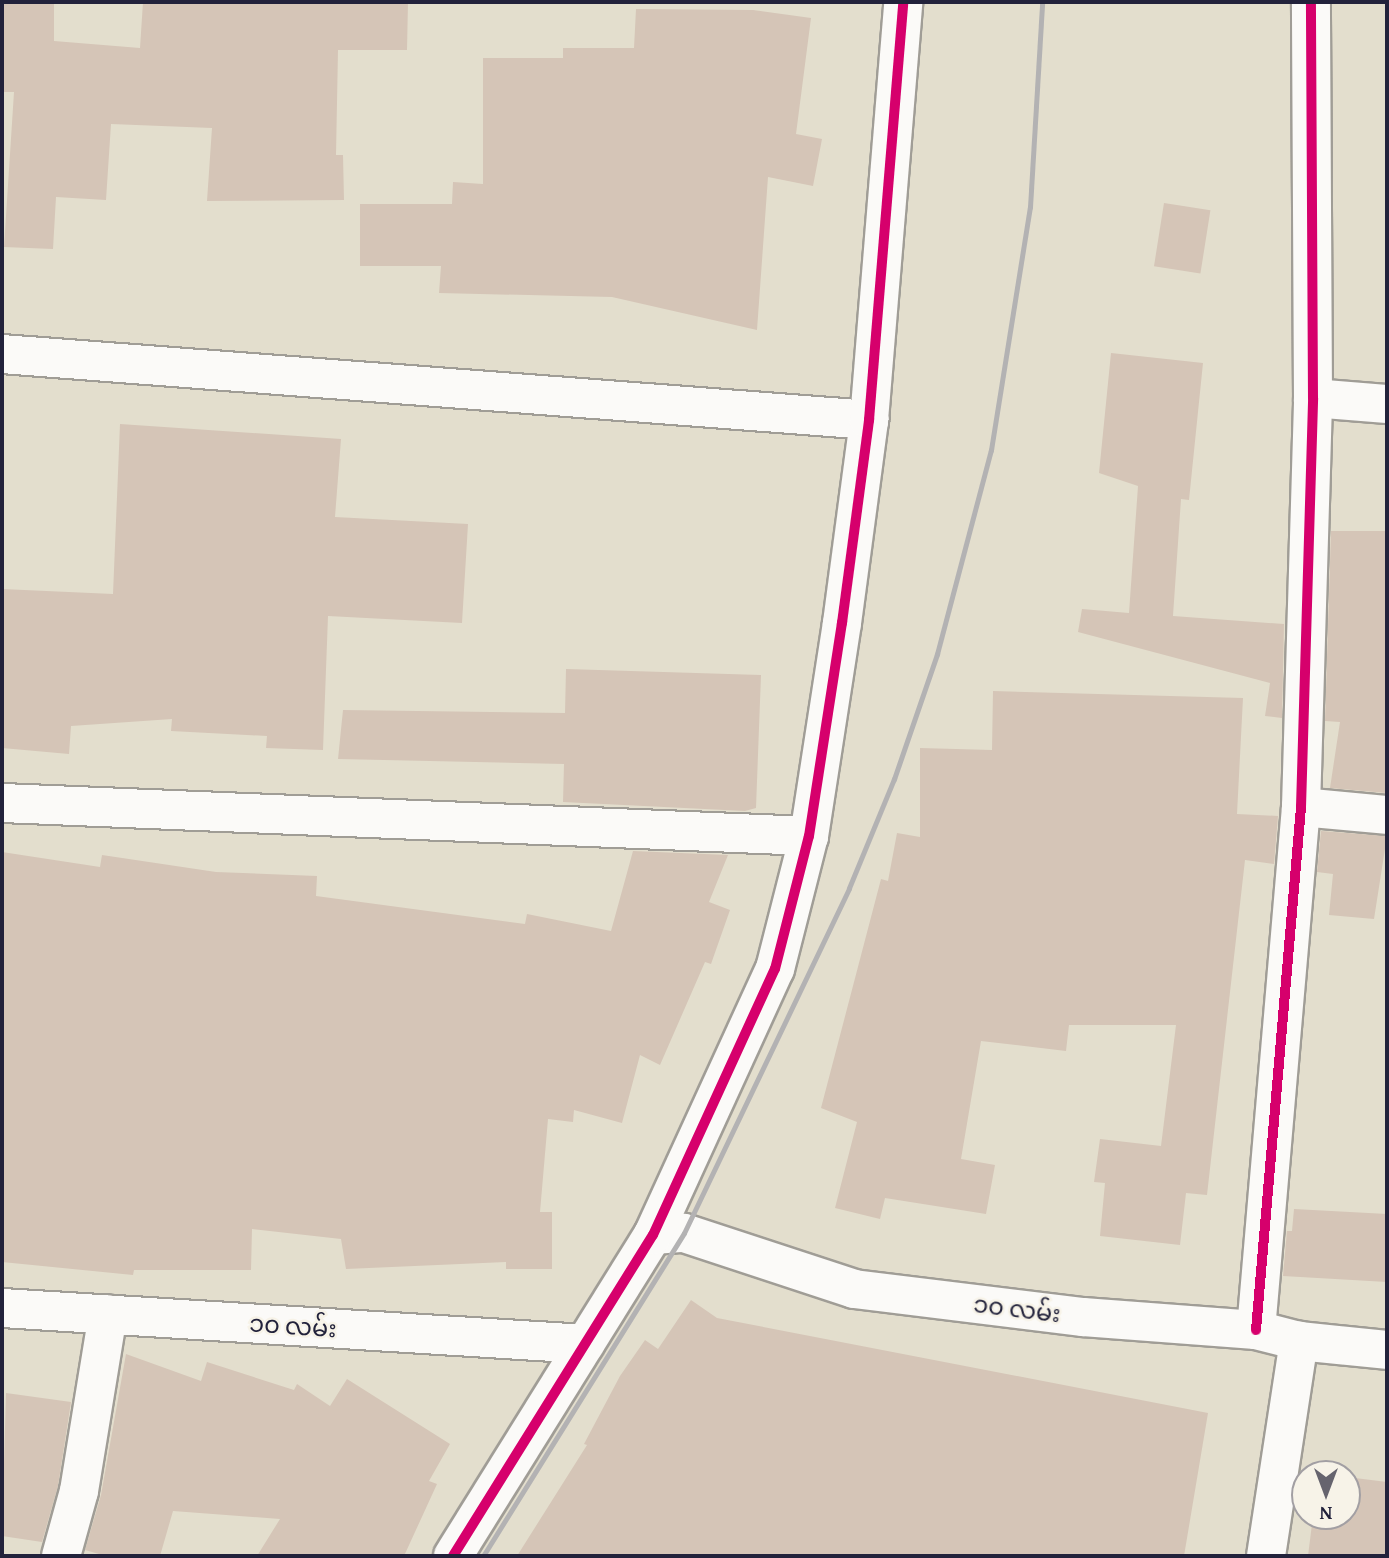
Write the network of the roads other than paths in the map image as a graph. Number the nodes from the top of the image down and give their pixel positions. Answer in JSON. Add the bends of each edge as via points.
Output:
{"nodes":[{"id":1,"x":902,"y":2,"type":"edge"},
{"id":2,"x":1311,"y":2,"type":"edge"},
{"id":3,"x":2,"y":354,"type":"edge"},
{"id":4,"x":1313,"y":398,"type":"junction"},
{"id":5,"x":1387,"y":404,"type":"edge"},
{"id":6,"x":869,"y":420,"type":"junction"},
{"id":7,"x":2,"y":803,"type":"edge"},
{"id":8,"x":1301,"y":807,"type":"junction"},
{"id":9,"x":1387,"y":815,"type":"edge"},
{"id":10,"x":809,"y":836,"type":"junction"},
{"id":11,"x":653,"y":1235,"type":"junction"},
{"id":12,"x":2,"y":1308,"type":"edge"},
{"id":13,"x":108,"y":1314,"type":"junction"},
{"id":14,"x":1256,"y":1331,"type":"junction"},
{"id":15,"x":1298,"y":1341,"type":"junction"},
{"id":16,"x":585,"y":1344,"type":"junction"},
{"id":17,"x":1387,"y":1350,"type":"edge"},
{"id":18,"x":61,"y":1556,"type":"edge"},
{"id":19,"x":453,"y":1556,"type":"edge"},
{"id":20,"x":1266,"y":1556,"type":"edge"}],
"edges":[{"from":1,"to":6,"type":"street"},
{"from":2,"to":4,"type":"street"},
{"from":3,"to":6,"type":"street"},
{"from":4,"to":5,"type":"street"},
{"from":4,"to":8,"type":"street"},
{"from":6,"to":10,"type":"street"},
{"from":7,"to":10,"type":"street"},
{"from":8,"to":9,"type":"street"},
{"from":8,"to":14,"type":"street"},
{"from":10,"to":11,"type":"street","via":[[775,969]]},
{"from":11,"to":14,"type":"street","name":"၁၀ လမ်း","via":[[684,1233],[854,1289],[1083,1317]]},
{"from":11,"to":16,"type":"street"},
{"from":12,"to":13,"type":"street","name":"၁၀ လမ်း"},
{"from":13,"to":16,"type":"street","name":"၁၀ လမ်း"},
{"from":13,"to":18,"type":"street","via":[[79,1491]]},
{"from":14,"to":15,"type":"street","name":"၁၀ လမ်း"},
{"from":15,"to":17,"type":"street","name":"၁၀ လမ်း"},
{"from":15,"to":20,"type":"street"},
{"from":16,"to":19,"type":"street"}]}
